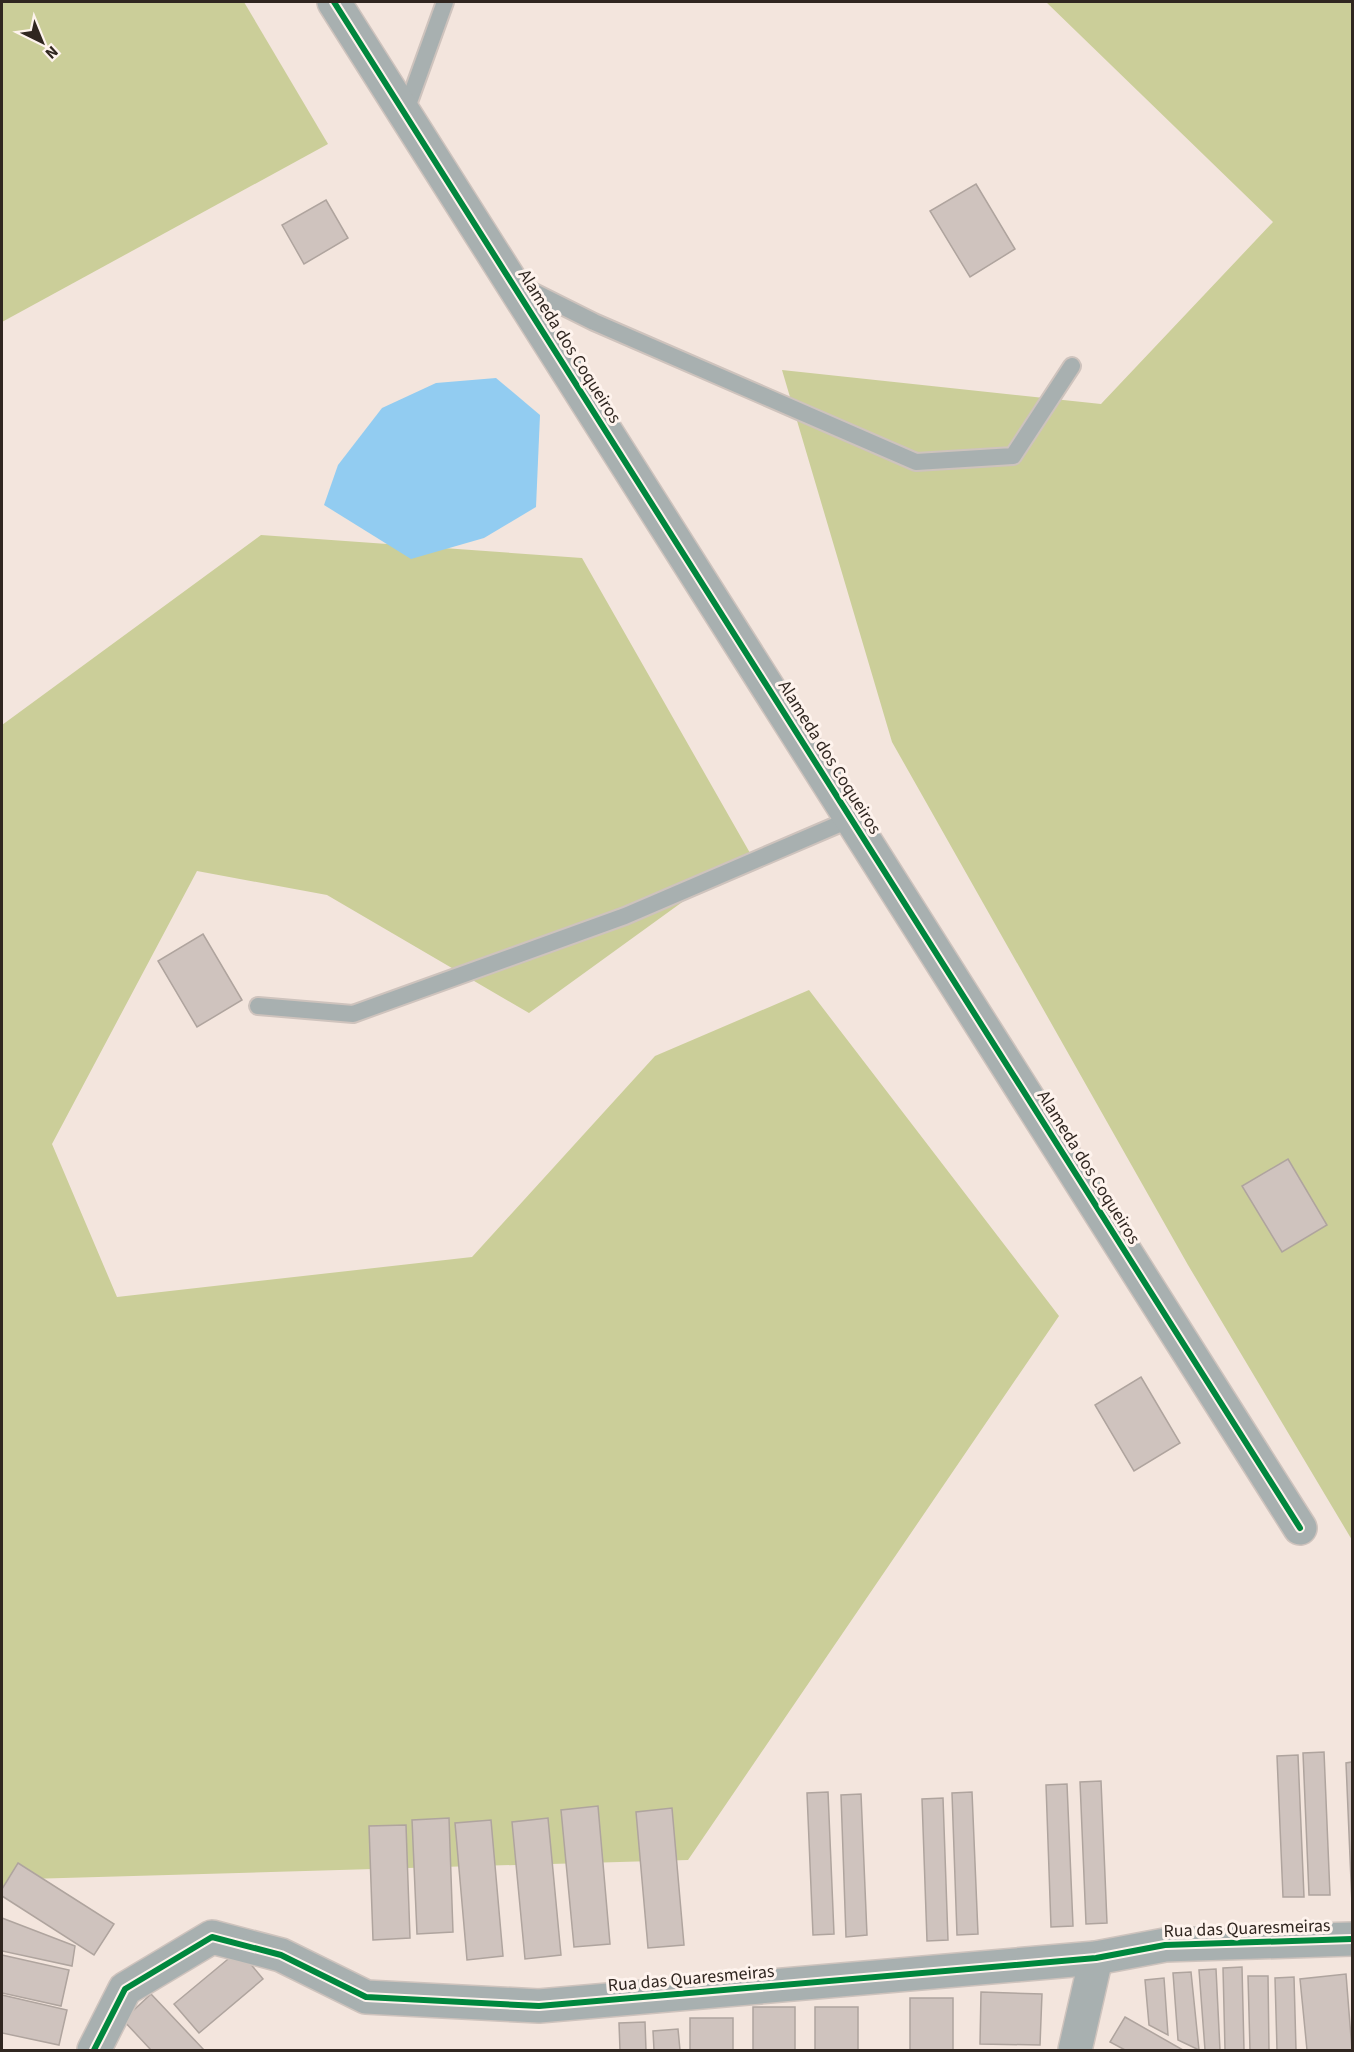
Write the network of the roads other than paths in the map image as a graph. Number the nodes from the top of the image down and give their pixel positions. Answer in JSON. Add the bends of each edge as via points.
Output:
{"nodes":[{"id":1,"x":334,"y":2,"type":"edge"},
{"id":2,"x":445,"y":2,"type":"edge"},
{"id":3,"x":405,"y":113,"type":"junction"},
{"id":4,"x":510,"y":280,"type":"junction"},
{"id":5,"x":1072,"y":366,"type":"dead end"},
{"id":6,"x":851,"y":819,"type":"junction"},
{"id":7,"x":258,"y":1006,"type":"dead end"},
{"id":8,"x":1300,"y":1528,"type":"dead end"},
{"id":9,"x":1353,"y":1939,"type":"edge"},
{"id":10,"x":1096,"y":1958,"type":"junction"},
{"id":11,"x":94,"y":2050,"type":"edge"},
{"id":12,"x":1075,"y":2050,"type":"edge"}],
"edges":[{"from":1,"to":3,"type":"street","name":"Alameda dos Coqueiros"},
{"from":2,"to":3,"type":"lane"},
{"from":3,"to":4,"type":"street","name":"Alameda dos Coqueiros"},
{"from":4,"to":5,"type":"lane","via":[[594,322],[916,462],[1014,456]]},
{"from":4,"to":6,"type":"street","name":"Alameda dos Coqueiros"},
{"from":6,"to":7,"type":"lane","via":[[625,916],[353,1014]]},
{"from":6,"to":8,"type":"street","name":"Alameda dos Coqueiros"},
{"from":9,"to":10,"type":"street","name":"Rua das Quaresmeiras","via":[[1165,1945]]},
{"from":10,"to":11,"type":"street","name":"Rua das Quaresmeiras","via":[[539,2007],[366,1997],[281,1955],[212,1937],[125,1989]]},
{"from":10,"to":12,"type":"street"}]}
